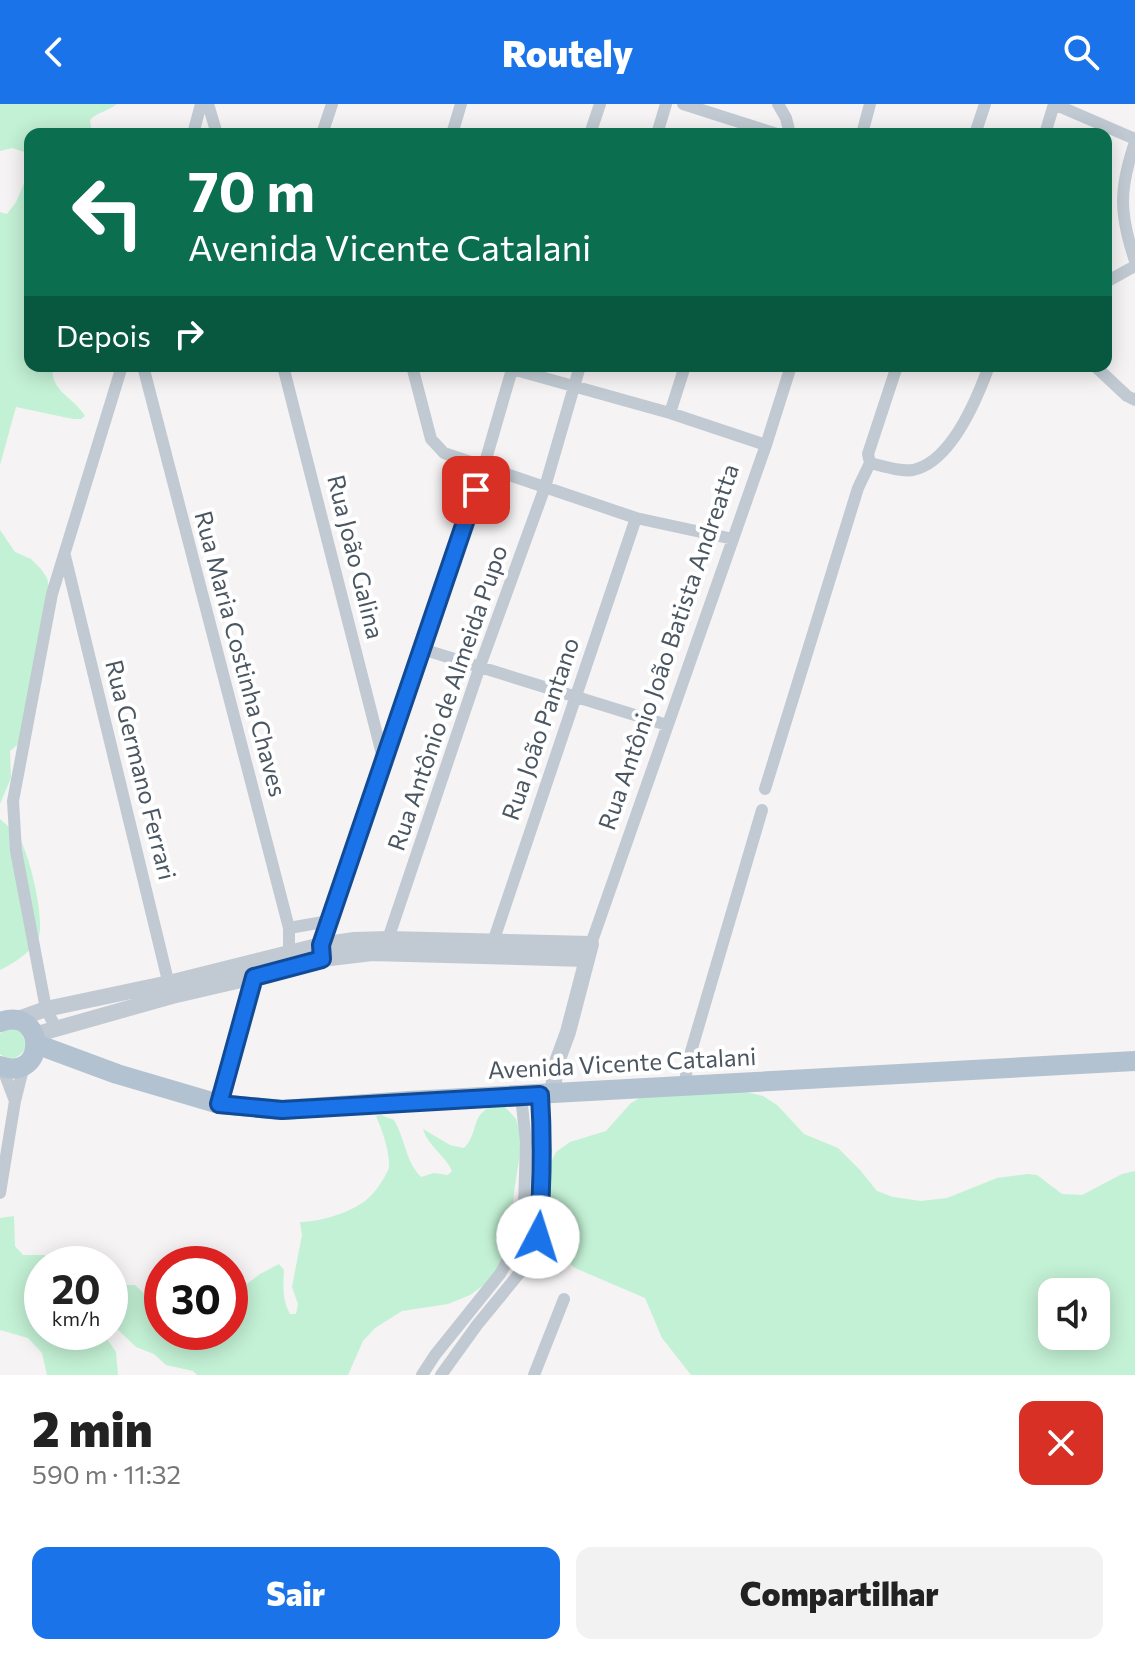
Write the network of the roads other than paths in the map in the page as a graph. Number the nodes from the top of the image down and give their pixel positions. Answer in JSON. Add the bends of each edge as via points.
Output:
{"nodes":[{"id":1,"x":201,"y":104,"type":"edge"},
{"id":2,"x":208,"y":104,"type":"edge"},
{"id":3,"x":332,"y":104,"type":"edge"},
{"id":4,"x":461,"y":104,"type":"edge"},
{"id":5,"x":600,"y":104,"type":"edge"},
{"id":6,"x":666,"y":104,"type":"edge"},
{"id":7,"x":683,"y":104,"type":"edge"},
{"id":8,"x":778,"y":104,"type":"edge"},
{"id":9,"x":870,"y":104,"type":"edge"},
{"id":10,"x":985,"y":104,"type":"edge"},
{"id":11,"x":1054,"y":104,"type":"edge"},
{"id":12,"x":195,"y":128,"type":"edge"},
{"id":13,"x":215,"y":128,"type":"edge"},
{"id":14,"x":324,"y":128,"type":"edge"},
{"id":15,"x":456,"y":128,"type":"edge"},
{"id":16,"x":592,"y":128,"type":"edge"},
{"id":17,"x":659,"y":128,"type":"edge"},
{"id":18,"x":758,"y":128,"type":"edge"},
{"id":19,"x":788,"y":128,"type":"edge"},
{"id":20,"x":864,"y":128,"type":"edge"},
{"id":21,"x":977,"y":128,"type":"edge"},
{"id":22,"x":1047,"y":128,"type":"edge"},
{"id":23,"x":1108,"y":128,"type":"edge"},
{"id":24,"x":1112,"y":130,"type":"edge"},
{"id":25,"x":1135,"y":140,"type":"edge"},
{"id":26,"x":1135,"y":264,"type":"edge"},
{"id":27,"x":1112,"y":278,"type":"edge"},
{"id":28,"x":120,"y":372,"type":"edge"},
{"id":29,"x":145,"y":372,"type":"edge"},
{"id":30,"x":285,"y":372,"type":"edge"},
{"id":31,"x":414,"y":372,"type":"edge"},
{"id":32,"x":511,"y":372,"type":"edge"},
{"id":33,"x":528,"y":372,"type":"edge"},
{"id":34,"x":578,"y":372,"type":"edge"},
{"id":35,"x":683,"y":372,"type":"edge"},
{"id":36,"x":789,"y":372,"type":"edge"},
{"id":37,"x":895,"y":372,"type":"edge"},
{"id":38,"x":986,"y":372,"type":"edge"},
{"id":39,"x":1101,"y":372,"type":"edge"},
{"id":40,"x":573,"y":386,"type":"junction"},
{"id":41,"x":1135,"y":400,"type":"edge"},
{"id":42,"x":670,"y":413,"type":"junction"},
{"id":43,"x":766,"y":445,"type":"junction"},
{"id":44,"x":869,"y":459,"type":"junction"},
{"id":45,"x":484,"y":466,"type":"junction"},
{"id":46,"x":545,"y":487,"type":"junction"},
{"id":47,"x":636,"y":518,"type":"junction"},
{"id":48,"x":733,"y":539,"type":"junction"},
{"id":49,"x":64,"y":554,"type":"junction"},
{"id":50,"x":422,"y":649,"type":"junction"},
{"id":51,"x":480,"y":666,"type":"junction"},
{"id":52,"x":576,"y":696,"type":"junction"},
{"id":53,"x":667,"y":725,"type":"junction"},
{"id":54,"x":383,"y":758,"type":"junction"},
{"id":55,"x":765,"y":789,"type":"dead end"},
{"id":56,"x":762,"y":810,"type":"dead end"},
{"id":57,"x":329,"y":921,"type":"junction"},
{"id":58,"x":289,"y":928,"type":"junction"},
{"id":59,"x":389,"y":946,"type":"junction"},
{"id":60,"x":491,"y":949,"type":"junction"},
{"id":61,"x":321,"y":952,"type":"junction"},
{"id":62,"x":589,"y":952,"type":"junction"},
{"id":63,"x":289,"y":954,"type":"junction"},
{"id":64,"x":254,"y":977,"type":"junction"},
{"id":65,"x":170,"y":990,"type":"junction"},
{"id":66,"x":46,"y":1009,"type":"junction"},
{"id":67,"x":5,"y":1020,"type":"edge"},
{"id":68,"x":57,"y":1030,"type":"junction"},
{"id":69,"x":31,"y":1051,"type":"junction"},
{"id":70,"x":1135,"y":1061,"type":"edge"},
{"id":71,"x":1,"y":1067,"type":"edge"},
{"id":72,"x":685,"y":1087,"type":"junction"},
{"id":73,"x":538,"y":1095,"type":"junction"},
{"id":74,"x":15,"y":1101,"type":"junction"},
{"id":75,"x":219,"y":1104,"type":"junction"},
{"id":76,"x":0,"y":1193,"type":"edge"},
{"id":77,"x":564,"y":1299,"type":"dead end"},
{"id":78,"x":422,"y":1375,"type":"edge"},
{"id":79,"x":441,"y":1375,"type":"edge"},
{"id":80,"x":534,"y":1375,"type":"edge"}],
"edges":[{"from":1,"to":12,"type":"street"},
{"from":2,"to":13,"type":"street"},
{"from":3,"to":14,"type":"street"},
{"from":4,"to":15,"type":"street"},
{"from":5,"to":16,"type":"street"},
{"from":6,"to":17,"type":"street"},
{"from":7,"to":18,"type":"street"},
{"from":8,"to":19,"type":"street"},
{"from":9,"to":20,"type":"street"},
{"from":10,"to":21,"type":"street"},
{"from":11,"to":22,"type":"street"},
{"from":11,"to":23,"type":"street"},
{"from":24,"to":25,"type":"street"},
{"from":25,"to":26,"type":"street","via":[[1122,193]]},
{"from":26,"to":27,"type":"street"},
{"from":28,"to":49,"type":"street"},
{"from":29,"to":58,"type":"street","name":"Rua Maria Costinha Chaves"},
{"from":30,"to":54,"type":"street","name":"Rua João Galina"},
{"from":31,"to":45,"type":"street","via":[[431,439],[444,453]]},
{"from":32,"to":45,"type":"street"},
{"from":33,"to":40,"type":"street"},
{"from":34,"to":40,"type":"street","name":"Rua Antônio de Almeida Pupo"},
{"from":35,"to":42,"type":"street"},
{"from":36,"to":43,"type":"street","name":"Rua Antônio João Batista Andreatta"},
{"from":37,"to":44,"type":"street"},
{"from":38,"to":44,"type":"street","via":[[941,455],[909,471]]},
{"from":39,"to":41,"type":"street"},
{"from":40,"to":42,"type":"street"},
{"from":40,"to":46,"type":"street","name":"Rua Antônio de Almeida Pupo"},
{"from":42,"to":43,"type":"street"},
{"from":43,"to":48,"type":"street","name":"Rua Antônio João Batista Andreatta"},
{"from":44,"to":55,"type":"street"},
{"from":45,"to":46,"type":"street"},
{"from":45,"to":50,"type":"street"},
{"from":46,"to":47,"type":"street"},
{"from":46,"to":51,"type":"street","name":"Rua Antônio de Almeida Pupo"},
{"from":47,"to":48,"type":"street"},
{"from":47,"to":52,"type":"street","name":"Rua João Pantano"},
{"from":48,"to":53,"type":"street","name":"Rua Antônio João Batista Andreatta"},
{"from":49,"to":65,"type":"street","name":"Rua Germano Ferrari"},
{"from":49,"to":66,"type":"street","via":[[13,801],[16,851]]},
{"from":50,"to":51,"type":"street"},
{"from":50,"to":54,"type":"street"},
{"from":51,"to":52,"type":"street"},
{"from":51,"to":59,"type":"street","name":"Rua Antônio de Almeida Pupo"},
{"from":52,"to":53,"type":"street"},
{"from":52,"to":60,"type":"street","name":"Rua João Pantano"},
{"from":53,"to":62,"type":"street","name":"Rua Antônio João Batista Andreatta"},
{"from":54,"to":57,"type":"street"},
{"from":56,"to":72,"type":"street"},
{"from":57,"to":58,"type":"street"},
{"from":57,"to":61,"type":"street"},
{"from":58,"to":63,"type":"street","name":"Rua Maria Costinha Chaves"},
{"from":59,"to":60,"type":"street"},
{"from":59,"to":61,"type":"street","via":[[354,940]]},
{"from":60,"to":62,"type":"street"},
{"from":61,"to":63,"type":"street"},
{"from":61,"to":64,"type":"street"},
{"from":62,"to":73,"type":"street","name":"Rua Antônio João Batista Andreatta","via":[[568,1032]]},
{"from":63,"to":65,"type":"street"},
{"from":64,"to":65,"type":"street"},
{"from":64,"to":75,"type":"street"},
{"from":65,"to":66,"type":"street"},
{"from":65,"to":68,"type":"street"},
{"from":66,"to":67,"type":"street"},
{"from":66,"to":68,"type":"street"},
{"from":67,"to":69,"type":"main road","via":[[30,1028]]},
{"from":68,"to":69,"type":"street"},
{"from":69,"to":71,"type":"main road","via":[[17,1068]]},
{"from":69,"to":74,"type":"street"},
{"from":69,"to":75,"type":"main road","name":"Avenida Vicente Catalani"},
{"from":70,"to":72,"type":"main road","name":"Avenida Vicente Catalani"},
{"from":71,"to":74,"type":"street"},
{"from":72,"to":73,"type":"main road","name":"Avenida Vicente Catalani"},
{"from":73,"to":75,"type":"main road","name":"Avenida Vicente Catalani","via":[[282,1110]]},
{"from":73,"to":78,"type":"street","via":[[526,1142],[517,1244]]},
{"from":73,"to":79,"type":"street","via":[[543,1140],[538,1237],[522,1270]]},
{"from":74,"to":76,"type":"street"},
{"from":77,"to":80,"type":"street"}]}
